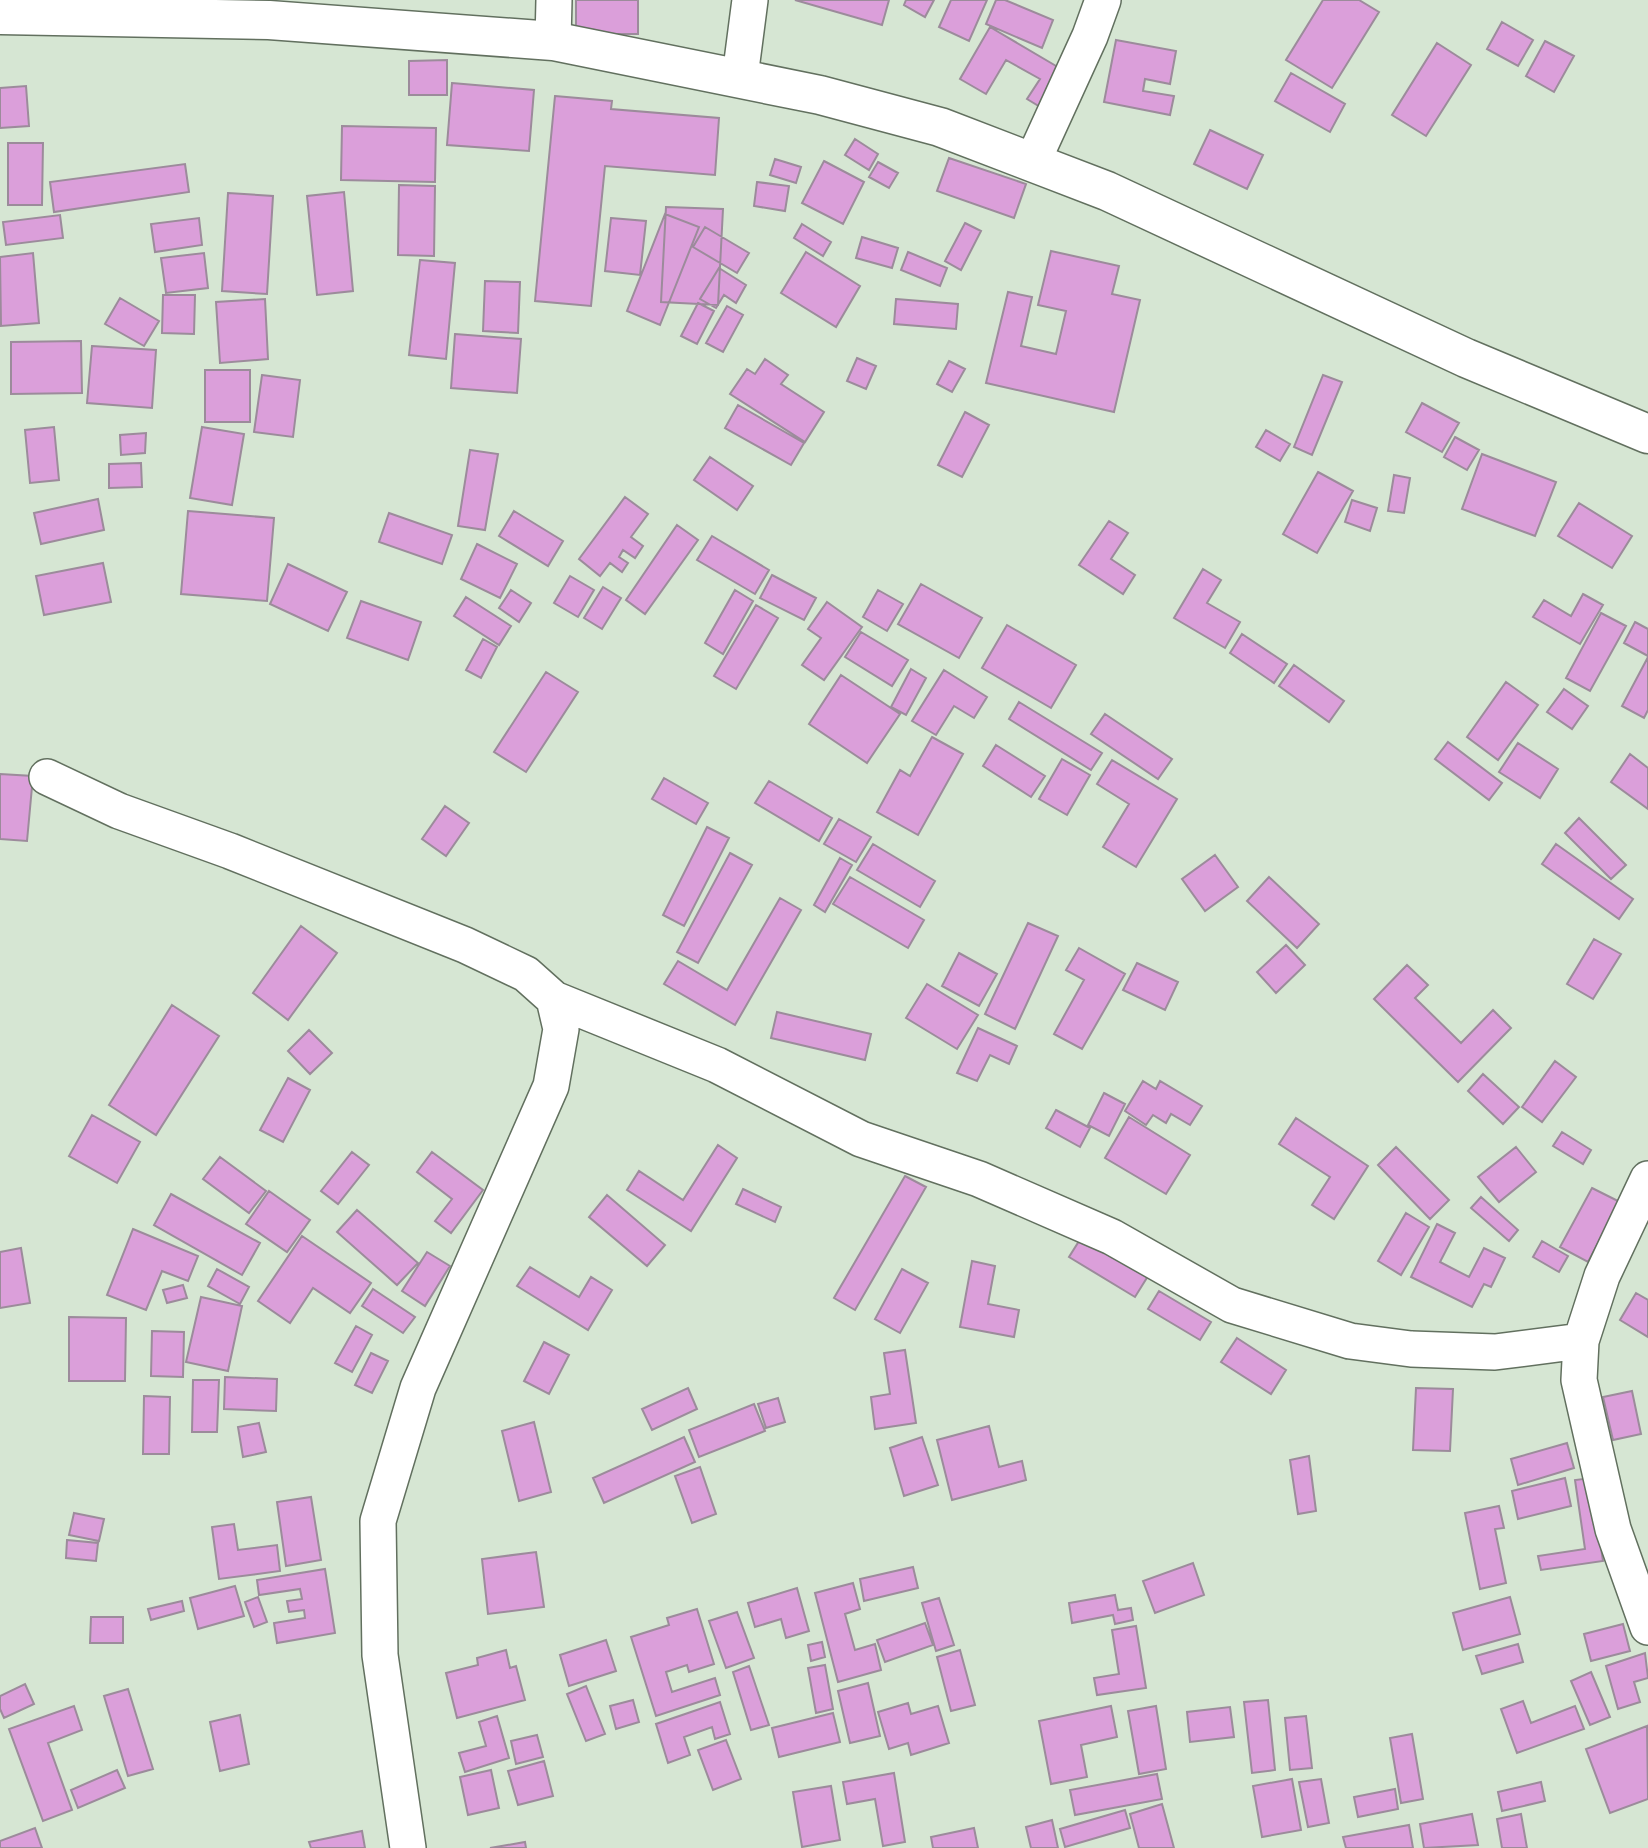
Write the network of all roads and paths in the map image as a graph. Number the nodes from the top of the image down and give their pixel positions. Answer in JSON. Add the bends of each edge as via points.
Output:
{"nodes":[{"id":1,"x":554,"y":0,"type":"edge"},
{"id":2,"x":750,"y":0,"type":"edge"},
{"id":3,"x":1103,"y":0,"type":"edge"},
{"id":4,"x":0,"y":15,"type":"edge"},
{"id":5,"x":553,"y":41,"type":"junction"},
{"id":6,"x":740,"y":77,"type":"junction"},
{"id":7,"x":1032,"y":163,"type":"junction"},
{"id":8,"x":1648,"y":434,"type":"edge"},
{"id":9,"x":47,"y":778,"type":"dead end"},
{"id":10,"x":554,"y":999,"type":"junction"},
{"id":11,"x":1648,"y":1179,"type":"edge"},
{"id":12,"x":1581,"y":1341,"type":"junction"},
{"id":13,"x":1648,"y":1627,"type":"edge"},
{"id":14,"x":408,"y":1848,"type":"edge"}],
"edges":[{"from":1,"to":5,"type":"street"},
{"from":2,"to":6,"type":"street"},
{"from":3,"to":7,"type":"street"},
{"from":4,"to":5,"type":"street","via":[[269,20]]},
{"from":5,"to":6,"type":"street"},
{"from":6,"to":7,"type":"street","via":[[940,127]]},
{"from":7,"to":8,"type":"street","via":[[1107,191],[1466,358]]},
{"from":9,"to":10,"type":"street","via":[[119,811],[465,944],[526,974]]},
{"from":10,"to":12,"type":"street","via":[[717,1065],[861,1139],[979,1179],[1112,1237],[1232,1305],[1350,1341],[1411,1349],[1495,1352]]},
{"from":10,"to":14,"type":"street","via":[[561,1029],[551,1086],[418,1388],[377,1521],[380,1655]]},
{"from":11,"to":12,"type":"street","via":[[1602,1276]]},
{"from":12,"to":13,"type":"street","via":[[1579,1380],[1593,1447],[1613,1529]]}]}
